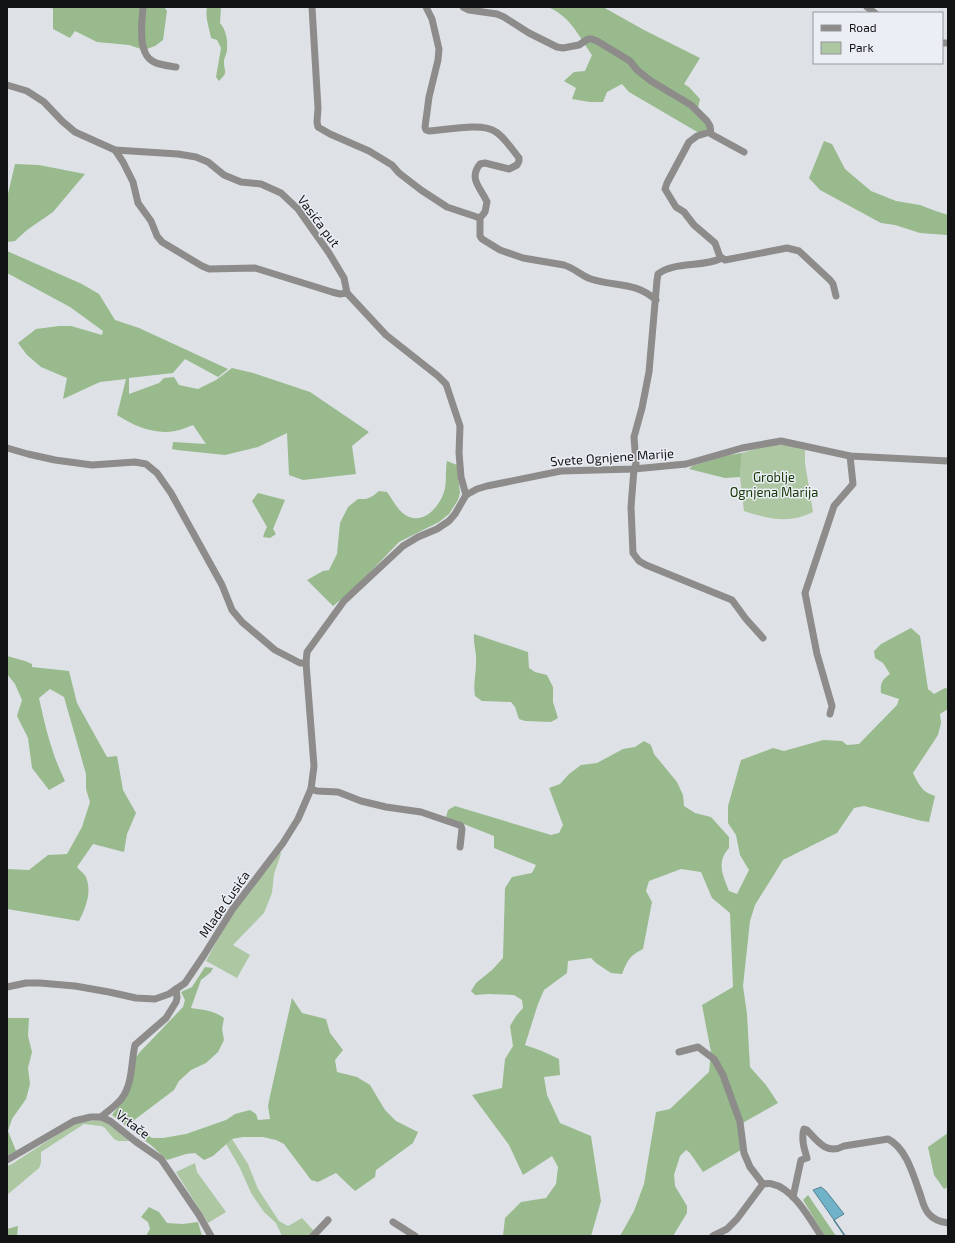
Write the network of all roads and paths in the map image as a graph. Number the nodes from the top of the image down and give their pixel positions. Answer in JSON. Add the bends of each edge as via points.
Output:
{"nodes":[{"id":1,"x":143,"y":7,"type":"edge"},
{"id":2,"x":312,"y":7,"type":"edge"},
{"id":3,"x":426,"y":7,"type":"edge"},
{"id":4,"x":463,"y":7,"type":"edge"},
{"id":5,"x":176,"y":67,"type":"dead end"},
{"id":6,"x":7,"y":85,"type":"edge"},
{"id":7,"x":710,"y":132,"type":"junction"},
{"id":8,"x":115,"y":150,"type":"junction"},
{"id":9,"x":744,"y":152,"type":"dead end"},
{"id":10,"x":480,"y":218,"type":"junction"},
{"id":11,"x":722,"y":258,"type":"junction"},
{"id":12,"x":347,"y":293,"type":"junction"},
{"id":13,"x":836,"y":296,"type":"dead end"},
{"id":14,"x":656,"y":300,"type":"junction"},
{"id":15,"x":7,"y":448,"type":"edge"},
{"id":16,"x":850,"y":456,"type":"junction"},
{"id":17,"x":948,"y":461,"type":"edge"},
{"id":18,"x":634,"y":469,"type":"junction"},
{"id":19,"x":466,"y":495,"type":"junction"},
{"id":20,"x":763,"y":638,"type":"dead end"},
{"id":21,"x":306,"y":663,"type":"junction"},
{"id":22,"x":830,"y":714,"type":"dead end"},
{"id":23,"x":311,"y":789,"type":"junction"},
{"id":24,"x":460,"y":847,"type":"dead end"},
{"id":25,"x":7,"y":987,"type":"edge"},
{"id":26,"x":176,"y":989,"type":"junction"},
{"id":27,"x":679,"y":1052,"type":"dead end"},
{"id":28,"x":101,"y":1117,"type":"junction"},
{"id":29,"x":7,"y":1160,"type":"edge"},
{"id":30,"x":762,"y":1184,"type":"junction"},
{"id":31,"x":793,"y":1197,"type":"junction"},
{"id":32,"x":328,"y":1220,"type":"dead end"},
{"id":33,"x":392,"y":1222,"type":"dead end"},
{"id":34,"x":948,"y":1223,"type":"edge"},
{"id":35,"x":211,"y":1236,"type":"edge"},
{"id":36,"x":313,"y":1236,"type":"edge"},
{"id":37,"x":415,"y":1236,"type":"edge"},
{"id":38,"x":713,"y":1236,"type":"edge"},
{"id":39,"x":821,"y":1236,"type":"edge"}],
"edges":[{"from":1,"to":5,"type":"street","via":[[142,42],[148,58],[156,63]]},
{"from":2,"to":10,"type":"street","via":[[318,127],[392,165],[421,190],[448,207]]},
{"from":3,"to":10,"type":"street","via":[[432,19],[439,49],[429,97],[426,130],[429,132],[477,127],[493,130],[519,158],[517,165],[509,169],[485,163],[478,167],[476,182],[487,202],[485,212]]},
{"from":4,"to":7,"type":"street","via":[[497,14],[557,47],[564,48],[588,39],[597,41],[630,61],[651,81],[691,105],[707,121]]},
{"from":6,"to":8,"type":"street","name":"Vasića put","via":[[27,91],[44,102],[75,132]]},
{"from":7,"to":9,"type":"street"},
{"from":7,"to":11,"type":"street","via":[[689,142],[665,189],[676,207],[715,243]]},
{"from":8,"to":12,"type":"street","name":"Vasića put","via":[[196,157],[208,162],[224,175],[241,182],[261,184],[281,193],[298,209],[330,253],[344,278]]},
{"from":8,"to":12,"type":"street","via":[[133,182],[138,203],[162,242],[209,269],[255,268],[332,292]]},
{"from":10,"to":14,"type":"street","via":[[480,236],[500,250],[523,258],[568,266],[590,279],[647,292]]},
{"from":11,"to":13,"type":"street","via":[[725,260],[787,248],[799,251],[830,280]]},
{"from":11,"to":14,"type":"street","via":[[710,263],[668,269],[658,274]]},
{"from":12,"to":19,"type":"street","name":"Vasića put","via":[[386,335],[446,384],[460,426],[461,477]]},
{"from":14,"to":18,"type":"street","via":[[649,372],[634,437]]},
{"from":15,"to":21,"type":"street","via":[[35,456],[92,465],[135,462],[146,464],[157,473],[171,493],[222,585],[232,610],[275,650],[300,663]]},
{"from":16,"to":17,"type":"street","name":"Svete Ognjene Marije"},
{"from":16,"to":18,"type":"street","name":"Svete Ognjene Marije","via":[[781,441],[742,448],[686,464]]},
{"from":16,"to":22,"type":"street","via":[[853,484],[834,506],[805,593],[816,654],[832,706]]},
{"from":18,"to":19,"type":"street","name":"Svete Ognjene Marije","via":[[561,471],[487,486]]},
{"from":18,"to":20,"type":"street","via":[[631,507],[635,557],[646,565],[732,600]]},
{"from":19,"to":21,"type":"street","via":[[449,521],[403,546],[344,601],[307,652]]},
{"from":21,"to":23,"type":"street","name":"Mlađe Ćusića","via":[[314,766]]},
{"from":23,"to":24,"type":"street","via":[[338,792],[361,801],[421,812],[459,825],[462,829]]},
{"from":23,"to":26,"type":"street","name":"Mlađe Ćusića","via":[[298,819],[280,848],[232,910],[185,983]]},
{"from":25,"to":26,"type":"street","name":"Mlađe Ćusića","via":[[34,983],[75,986],[145,999],[162,997]]},
{"from":26,"to":28,"type":"street","via":[[176,1002],[166,1018],[135,1045],[127,1089],[122,1099]]},
{"from":27,"to":30,"type":"street","via":[[698,1047],[714,1059],[723,1075],[740,1122],[744,1152],[750,1167]]},
{"from":28,"to":29,"type":"street","name":"Vrtače","via":[[74,1121]]},
{"from":28,"to":35,"type":"street","name":"Vrtače","via":[[161,1159]]},
{"from":30,"to":31,"type":"street","via":[[772,1184]]},
{"from":30,"to":38,"type":"street","via":[[737,1219]]},
{"from":31,"to":34,"type":"street","via":[[801,1160],[807,1158],[804,1129],[822,1146],[831,1150],[888,1139],[903,1153],[929,1214]]},
{"from":31,"to":39,"type":"street"},
{"from":32,"to":36,"type":"street"},
{"from":33,"to":37,"type":"street"}]}
